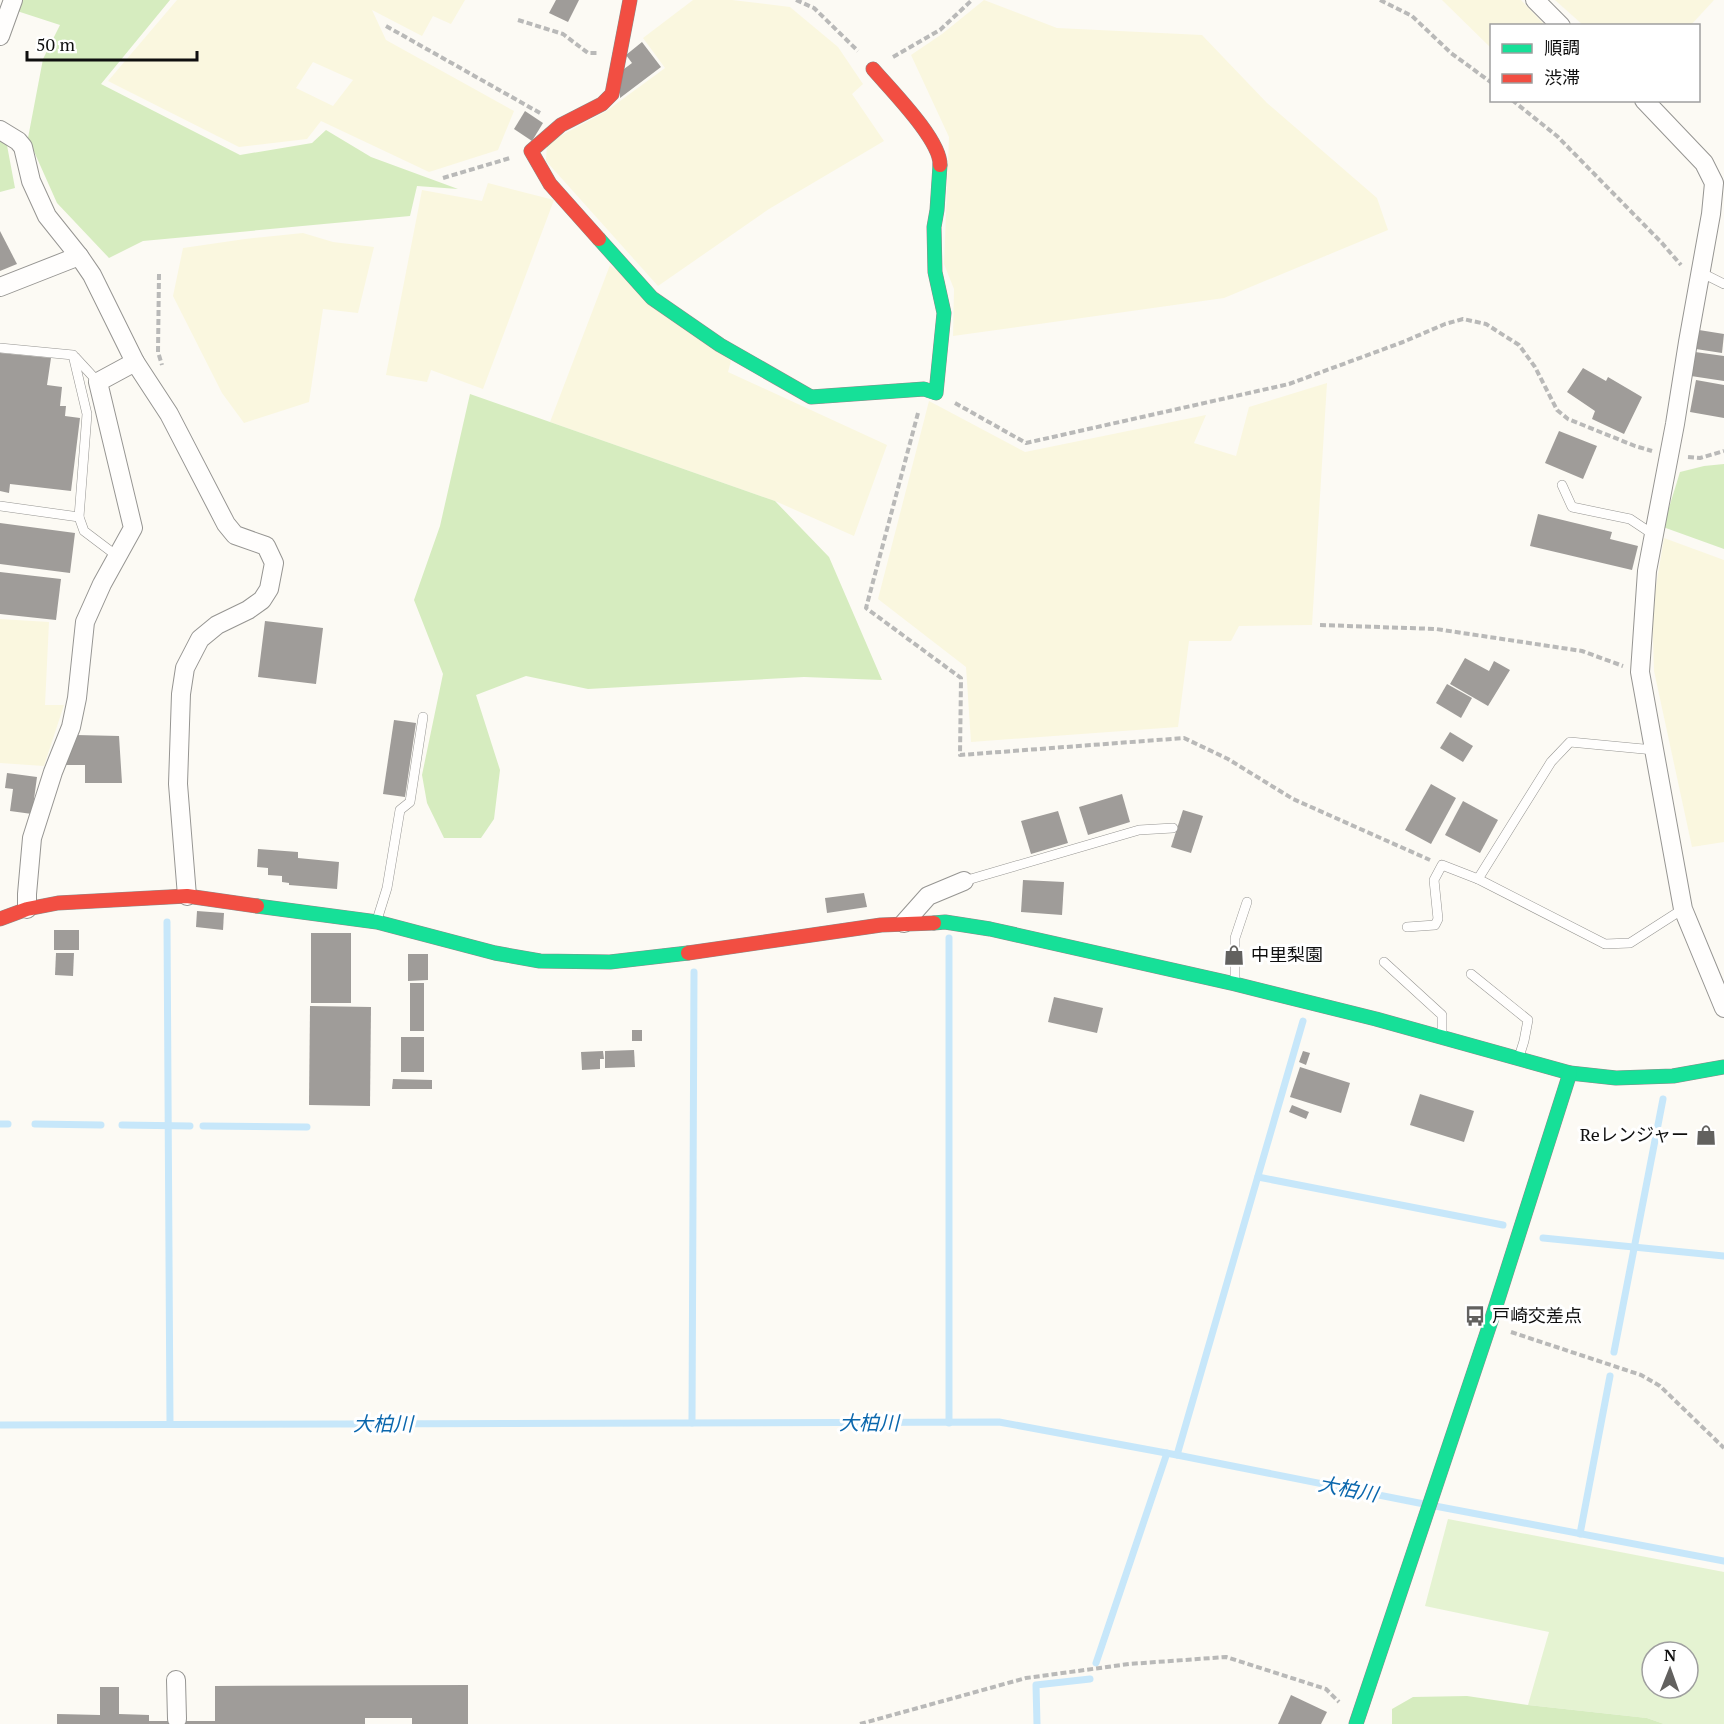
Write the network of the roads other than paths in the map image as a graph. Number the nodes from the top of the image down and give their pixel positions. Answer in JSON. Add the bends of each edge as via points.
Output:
{"nodes":[{"id":1,"x":13,"y":0,"type":"edge"},
{"id":2,"x":630,"y":0,"type":"edge"},
{"id":3,"x":1535,"y":0,"type":"edge"},
{"id":4,"x":1559,"y":24,"type":"edge"},
{"id":5,"x":0,"y":36,"type":"edge"},
{"id":6,"x":873,"y":69,"type":"road end"},
{"id":7,"x":1646,"y":102,"type":"edge"},
{"id":8,"x":0,"y":130,"type":"edge"},
{"id":9,"x":79,"y":256,"type":"junction"},
{"id":10,"x":1699,"y":279,"type":"junction"},
{"id":11,"x":1724,"y":284,"type":"edge"},
{"id":12,"x":0,"y":287,"type":"edge"},
{"id":13,"x":0,"y":348,"type":"edge"},
{"id":14,"x":73,"y":355,"type":"junction"},
{"id":15,"x":135,"y":362,"type":"junction"},
{"id":16,"x":98,"y":382,"type":"junction"},
{"id":17,"x":1562,"y":485,"type":"dead end"},
{"id":18,"x":0,"y":506,"type":"edge"},
{"id":19,"x":79,"y":517,"type":"junction"},
{"id":20,"x":1654,"y":536,"type":"junction"},
{"id":21,"x":117,"y":556,"type":"junction"},
{"id":22,"x":423,"y":717,"type":"dead end"},
{"id":23,"x":1654,"y":750,"type":"junction"},
{"id":24,"x":1173,"y":828,"type":"dead end"},
{"id":25,"x":1478,"y":879,"type":"junction"},
{"id":26,"x":964,"y":881,"type":"joint"},
{"id":27,"x":187,"y":896,"type":"junction"},
{"id":28,"x":1246,"y":902,"type":"dead end"},
{"id":29,"x":27,"y":909,"type":"junction"},
{"id":30,"x":1683,"y":909,"type":"junction"},
{"id":31,"x":0,"y":919,"type":"edge"},
{"id":32,"x":377,"y":922,"type":"junction"},
{"id":33,"x":904,"y":923,"type":"junction"},
{"id":34,"x":1407,"y":927,"type":"dead end"},
{"id":35,"x":1384,"y":962,"type":"dead end"},
{"id":36,"x":1471,"y":974,"type":"dead end"},
{"id":37,"x":1235,"y":984,"type":"junction"},
{"id":38,"x":1724,"y":1008,"type":"edge"},
{"id":39,"x":1442,"y":1037,"type":"junction"},
{"id":40,"x":1518,"y":1059,"type":"junction"},
{"id":41,"x":1724,"y":1067,"type":"edge"},
{"id":42,"x":1570,"y":1072,"type":"junction"},
{"id":43,"x":176,"y":1680,"type":"dead end"},
{"id":44,"x":177,"y":1719,"type":"dead end"},
{"id":45,"x":1357,"y":1721,"type":"edge"}],
"edges":[{"from":1,"to":5,"type":"street"},
{"from":2,"to":6,"type":"street","via":[[612,94],[602,104],[561,125],[531,151],[550,184],[652,298],[720,345],[811,397],[930,391],[944,313],[935,272],[940,159],[925,130]]},
{"from":3,"to":4,"type":"street"},
{"from":7,"to":10,"type":"street","via":[[1704,163],[1714,183]]},
{"from":8,"to":9,"type":"street","via":[[23,147],[31,181],[47,216]]},
{"from":9,"to":12,"type":"street"},
{"from":9,"to":15,"type":"street"},
{"from":10,"to":11,"type":"lane"},
{"from":10,"to":20,"type":"street"},
{"from":13,"to":14,"type":"lane"},
{"from":14,"to":16,"type":"lane"},
{"from":14,"to":19,"type":"lane","via":[[87,414]]},
{"from":15,"to":16,"type":"street"},
{"from":15,"to":27,"type":"street","via":[[169,414],[226,524],[235,535],[266,546],[274,563],[262,600],[200,639],[185,668],[178,784]]},
{"from":16,"to":21,"type":"street","via":[[133,528]]},
{"from":17,"to":20,"type":"lane","via":[[1572,507],[1630,519]]},
{"from":18,"to":19,"type":"lane"},
{"from":19,"to":21,"type":"lane","via":[[84,531]]},
{"from":20,"to":23,"type":"street","via":[[1647,571],[1640,672]]},
{"from":21,"to":29,"type":"street","via":[[85,622],[71,727],[32,838]]},
{"from":22,"to":32,"type":"lane","via":[[410,802],[400,810]]},
{"from":23,"to":25,"type":"lane","via":[[1570,742],[1551,762]]},
{"from":23,"to":30,"type":"street"},
{"from":24,"to":26,"type":"lane","via":[[1139,830]]},
{"from":25,"to":30,"type":"lane","via":[[1605,944],[1630,943]]},
{"from":25,"to":34,"type":"lane","via":[[1442,865],[1434,880],[1438,918],[1435,925]]},
{"from":26,"to":33,"type":"street","via":[[928,896]]},
{"from":27,"to":29,"type":"street","via":[[58,903]]},
{"from":27,"to":32,"type":"street"},
{"from":28,"to":37,"type":"lane","via":[[1235,938]]},
{"from":29,"to":31,"type":"street"},
{"from":30,"to":38,"type":"street"},
{"from":32,"to":33,"type":"street","via":[[540,961],[610,962]]},
{"from":33,"to":37,"type":"street","via":[[945,922],[990,929]]},
{"from":35,"to":39,"type":"lane","via":[[1442,1015]]},
{"from":36,"to":40,"type":"lane","via":[[1528,1020]]},
{"from":37,"to":39,"type":"street"},
{"from":39,"to":40,"type":"street"},
{"from":40,"to":42,"type":"street"},
{"from":41,"to":42,"type":"street","via":[[1673,1076],[1616,1078]]},
{"from":42,"to":45,"type":"street"},
{"from":43,"to":44,"type":"street"}]}
